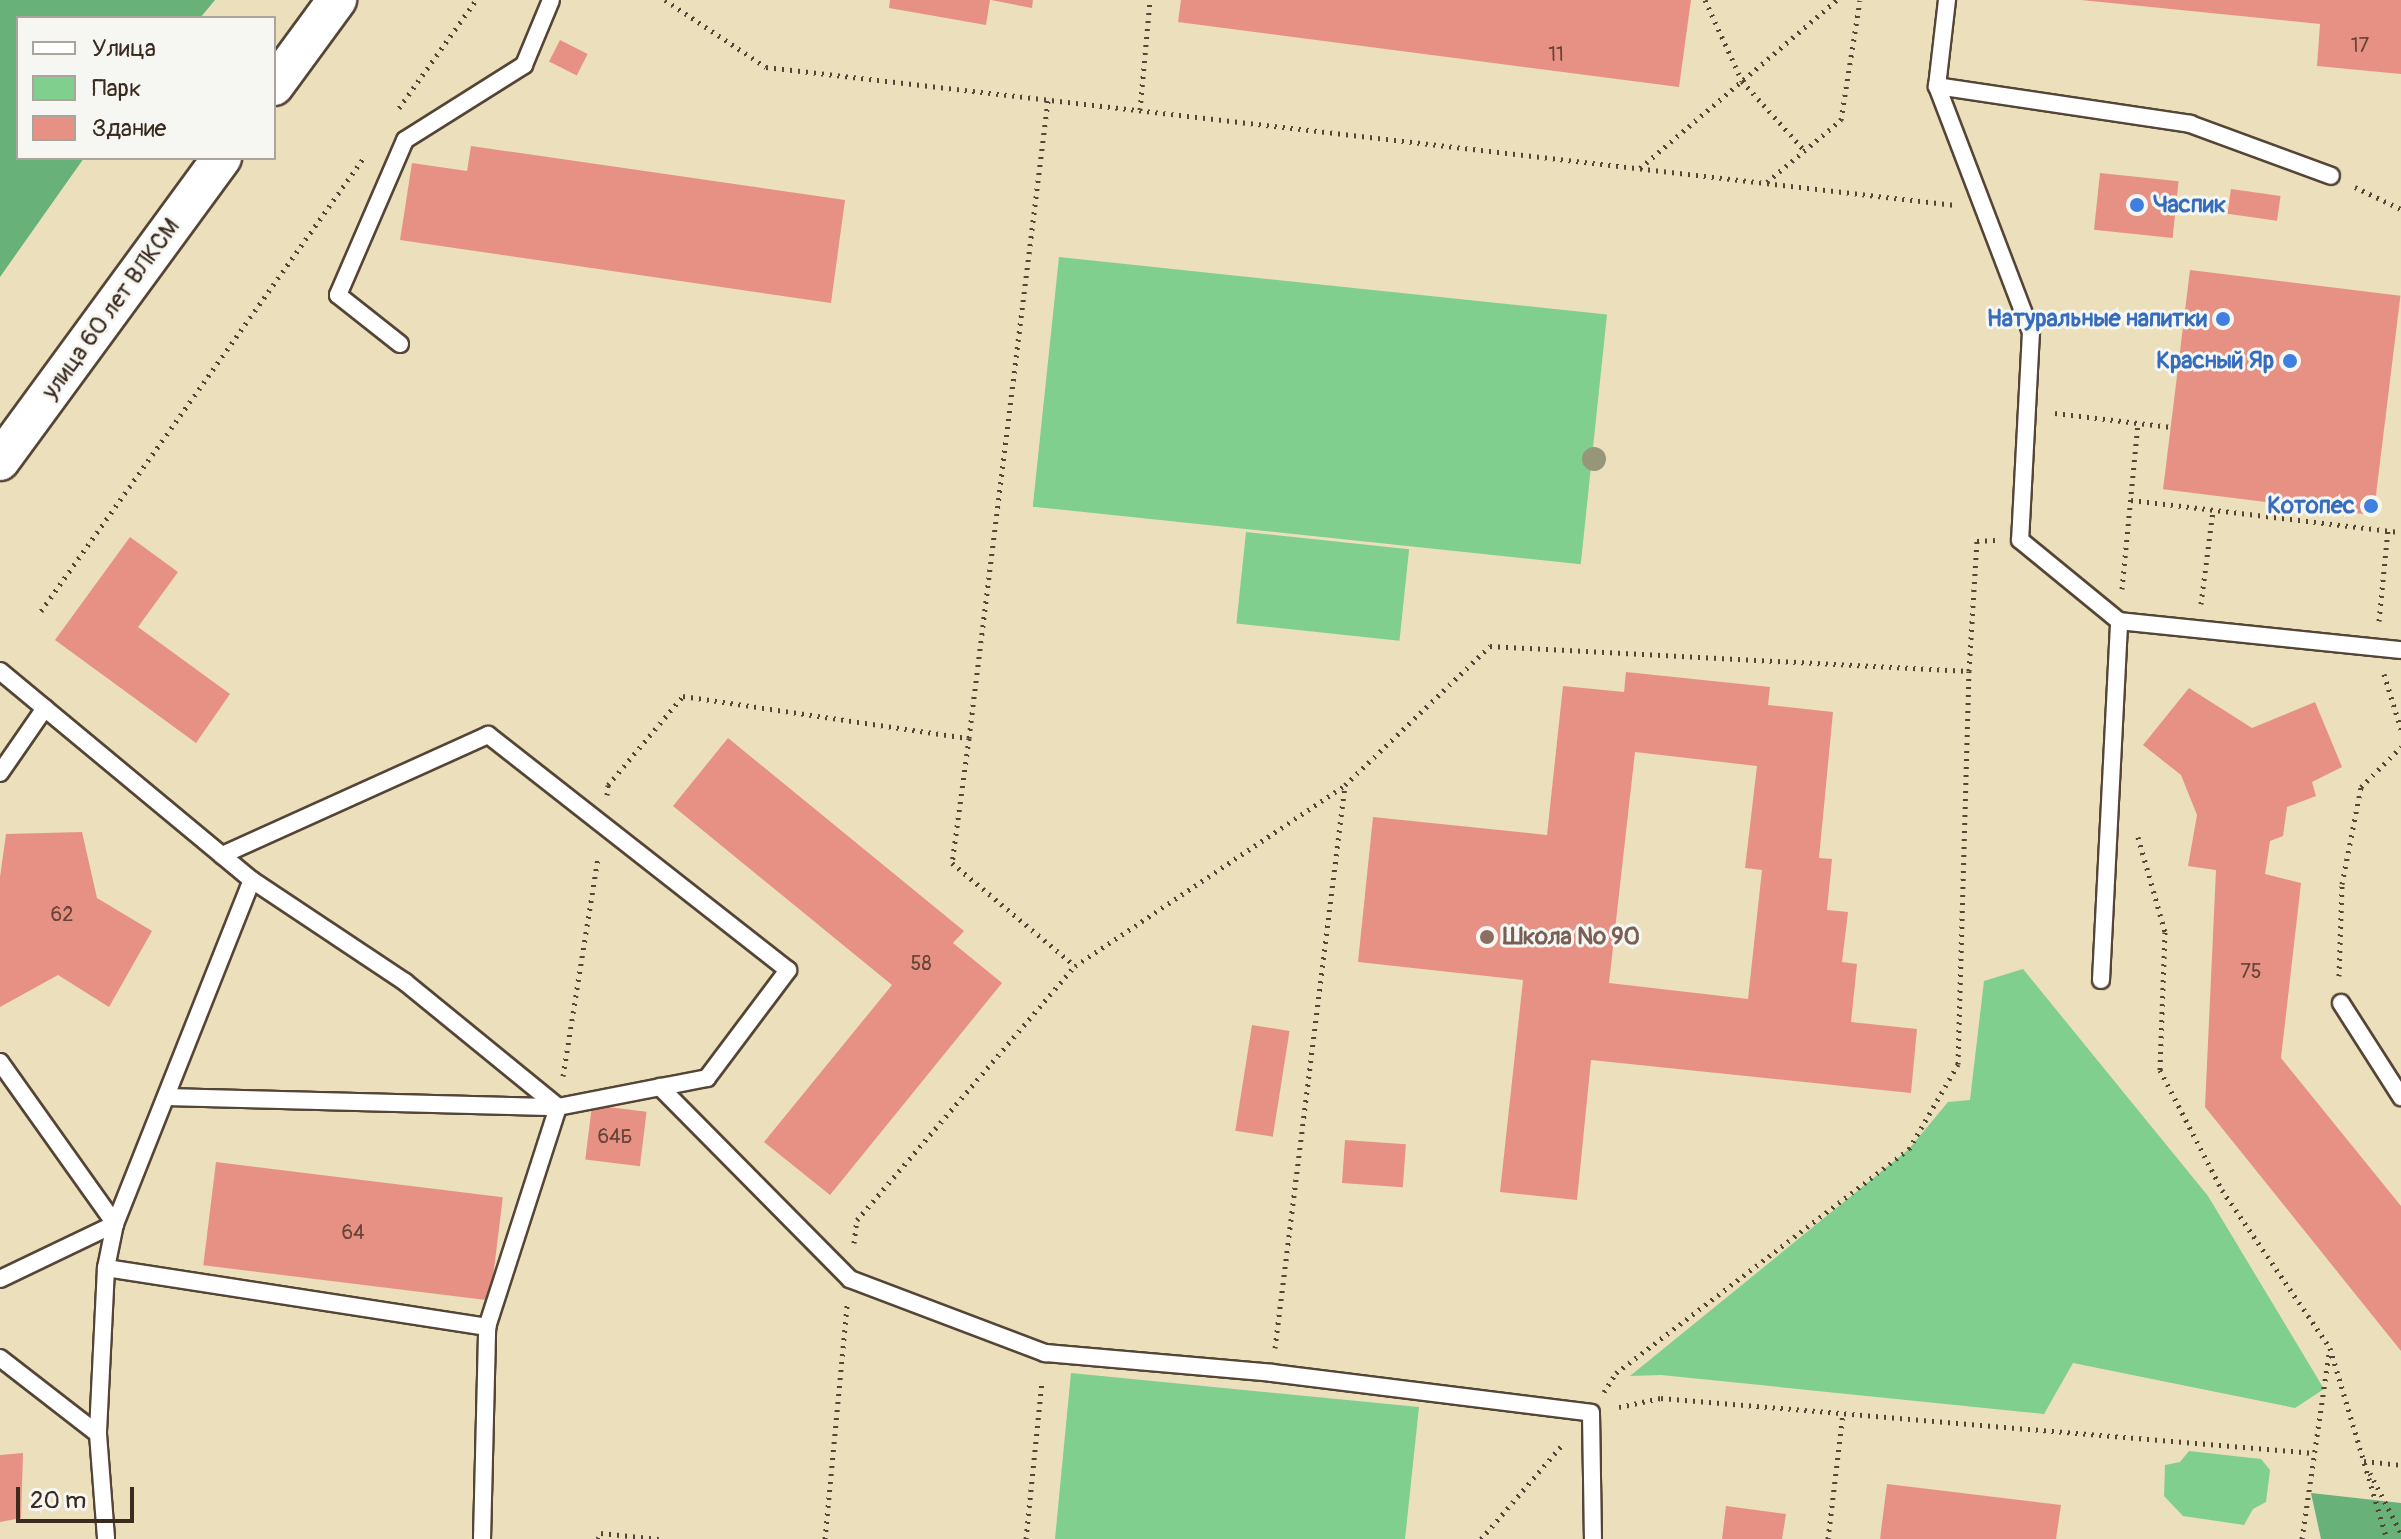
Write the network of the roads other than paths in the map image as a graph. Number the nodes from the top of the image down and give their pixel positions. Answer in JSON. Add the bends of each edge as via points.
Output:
{"nodes":[{"id":1,"x":337,"y":0,"type":"edge"},
{"id":2,"x":551,"y":0,"type":"edge"},
{"id":3,"x":1947,"y":0,"type":"edge"},
{"id":4,"x":276,"y":83,"type":"edge"},
{"id":5,"x":1937,"y":86,"type":"junction"},
{"id":6,"x":221,"y":160,"type":"edge"},
{"id":7,"x":2331,"y":176,"type":"road end"},
{"id":8,"x":400,"y":344,"type":"dead end"},
{"id":9,"x":0,"y":461,"type":"edge"},
{"id":10,"x":2119,"y":621,"type":"junction"},
{"id":11,"x":2401,"y":650,"type":"edge"},
{"id":12,"x":0,"y":671,"type":"edge"},
{"id":13,"x":45,"y":708,"type":"junction"},
{"id":14,"x":0,"y":773,"type":"edge"},
{"id":15,"x":222,"y":855,"type":"junction"},
{"id":16,"x":252,"y":880,"type":"junction"},
{"id":17,"x":2101,"y":980,"type":"dead end"},
{"id":18,"x":2341,"y":1003,"type":"road end"},
{"id":19,"x":0,"y":1062,"type":"edge"},
{"id":20,"x":660,"y":1087,"type":"junction"},
{"id":21,"x":166,"y":1097,"type":"junction"},
{"id":22,"x":2401,"y":1097,"type":"edge"},
{"id":23,"x":558,"y":1107,"type":"junction"},
{"id":24,"x":115,"y":1224,"type":"junction"},
{"id":25,"x":106,"y":1268,"type":"junction"},
{"id":26,"x":0,"y":1279,"type":"edge"},
{"id":27,"x":487,"y":1327,"type":"junction"},
{"id":28,"x":0,"y":1358,"type":"edge"},
{"id":29,"x":98,"y":1434,"type":"junction"},
{"id":30,"x":106,"y":1539,"type":"edge"},
{"id":31,"x":482,"y":1539,"type":"edge"},
{"id":32,"x":1593,"y":1539,"type":"edge"}],
"edges":[{"from":1,"to":4,"type":"street"},
{"from":2,"to":8,"type":"lane","via":[[524,65],[405,140],[338,295]]},
{"from":3,"to":5,"type":"lane"},
{"from":5,"to":7,"type":"lane","via":[[2190,124]]},
{"from":5,"to":10,"type":"lane","via":[[2031,332],[2020,540]]},
{"from":6,"to":9,"type":"street","name":"улица 60 лет ВЛКСМ"},
{"from":10,"to":11,"type":"lane"},
{"from":10,"to":17,"type":"lane"},
{"from":12,"to":13,"type":"lane"},
{"from":13,"to":14,"type":"lane"},
{"from":13,"to":15,"type":"lane"},
{"from":15,"to":16,"type":"lane"},
{"from":15,"to":20,"type":"lane","via":[[488,735],[788,970],[707,1078]]},
{"from":16,"to":21,"type":"lane"},
{"from":16,"to":23,"type":"lane","via":[[405,982]]},
{"from":18,"to":22,"type":"lane"},
{"from":19,"to":24,"type":"lane"},
{"from":20,"to":23,"type":"lane"},
{"from":20,"to":32,"type":"lane","via":[[850,1279],[1045,1353],[1272,1373],[1591,1413]]},
{"from":21,"to":23,"type":"lane"},
{"from":21,"to":24,"type":"lane"},
{"from":23,"to":27,"type":"lane"},
{"from":24,"to":25,"type":"lane"},
{"from":24,"to":26,"type":"lane"},
{"from":25,"to":27,"type":"lane"},
{"from":25,"to":29,"type":"lane"},
{"from":27,"to":31,"type":"lane"},
{"from":28,"to":29,"type":"lane"},
{"from":29,"to":30,"type":"lane"}]}
